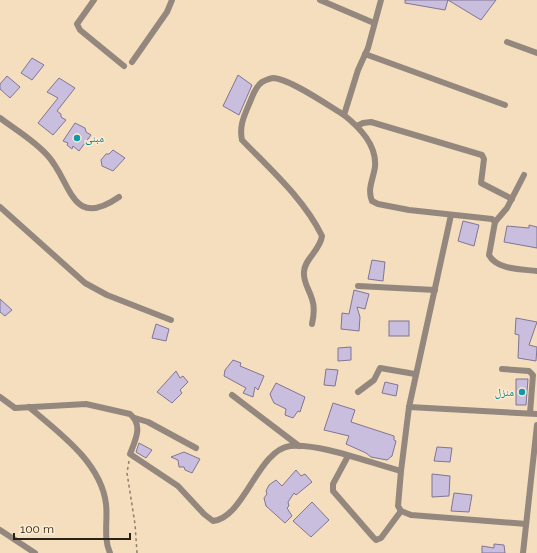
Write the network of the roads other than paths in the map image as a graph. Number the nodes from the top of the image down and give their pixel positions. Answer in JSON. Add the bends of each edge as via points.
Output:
{"nodes":[{"id":1,"x":94,"y":0,"type":"edge"},
{"id":2,"x":172,"y":0,"type":"edge"},
{"id":3,"x":320,"y":0,"type":"edge"},
{"id":4,"x":380,"y":0,"type":"edge"},
{"id":5,"x":374,"y":23,"type":"junction"},
{"id":6,"x":507,"y":42,"type":"dead end"},
{"id":7,"x":537,"y":53,"type":"edge"},
{"id":8,"x":365,"y":54,"type":"junction"},
{"id":9,"x":132,"y":62,"type":"dead end"},
{"id":10,"x":124,"y":66,"type":"dead end"},
{"id":11,"x":505,"y":105,"type":"dead end"},
{"id":12,"x":344,"y":115,"type":"junction"},
{"id":13,"x":0,"y":118,"type":"edge"},
{"id":14,"x":357,"y":126,"type":"junction"},
{"id":15,"x":524,"y":175,"type":"dead end"},
{"id":16,"x":119,"y":197,"type":"dead end"},
{"id":17,"x":512,"y":199,"type":"junction"},
{"id":18,"x":0,"y":207,"type":"edge"},
{"id":19,"x":451,"y":215,"type":"junction"},
{"id":20,"x":495,"y":222,"type":"junction"},
{"id":21,"x":537,"y":271,"type":"edge"},
{"id":22,"x":358,"y":286,"type":"dead end"},
{"id":23,"x":434,"y":290,"type":"junction"},
{"id":24,"x":171,"y":320,"type":"dead end"},
{"id":25,"x":312,"y":324,"type":"dead end"},
{"id":26,"x":502,"y":369,"type":"dead end"},
{"id":27,"x":415,"y":374,"type":"junction"},
{"id":28,"x":358,"y":392,"type":"dead end"},
{"id":29,"x":232,"y":395,"type":"dead end"},
{"id":30,"x":0,"y":397,"type":"edge"},
{"id":31,"x":29,"y":407,"type":"junction"},
{"id":32,"x":409,"y":407,"type":"junction"},
{"id":33,"x":534,"y":413,"type":"edge"},
{"id":34,"x":135,"y":418,"type":"junction"},
{"id":35,"x":537,"y":425,"type":"edge"},
{"id":36,"x":299,"y":446,"type":"junction"},
{"id":37,"x":196,"y":448,"type":"dead end"},
{"id":38,"x":348,"y":456,"type":"junction"},
{"id":39,"x":401,"y":471,"type":"junction"},
{"id":40,"x":534,"y":487,"type":"edge"},
{"id":41,"x":401,"y":511,"type":"junction"},
{"id":42,"x":526,"y":524,"type":"junction"},
{"id":43,"x":0,"y":530,"type":"edge"},
{"id":44,"x":35,"y":553,"type":"edge"},
{"id":45,"x":110,"y":553,"type":"edge"},
{"id":46,"x":523,"y":553,"type":"edge"}],
"edges":[{"from":1,"to":10,"type":"street","via":[[77,24],[80,30]]},
{"from":2,"to":9,"type":"street","via":[[167,12]]},
{"from":3,"to":5,"type":"street"},
{"from":4,"to":5,"type":"street"},
{"from":5,"to":8,"type":"street"},
{"from":6,"to":7,"type":"street"},
{"from":8,"to":11,"type":"street"},
{"from":8,"to":12,"type":"street"},
{"from":12,"to":14,"type":"street"},
{"from":12,"to":25,"type":"street","via":[[294,86],[274,78],[262,82],[257,87],[240,131],[242,140],[304,208],[322,236],[317,251],[306,264],[304,271],[305,282],[314,306]]},
{"from":13,"to":16,"type":"street","via":[[48,156],[75,202],[85,207],[98,208],[107,206]]},
{"from":14,"to":17,"type":"street","via":[[371,122],[482,155],[484,159],[481,183]]},
{"from":14,"to":19,"type":"street","via":[[365,135],[374,157],[375,167],[369,189],[372,201]]},
{"from":15,"to":17,"type":"street"},
{"from":17,"to":20,"type":"street"},
{"from":18,"to":24,"type":"street","via":[[85,283],[107,295]]},
{"from":19,"to":20,"type":"street","via":[[492,219]]},
{"from":19,"to":23,"type":"street"},
{"from":20,"to":21,"type":"street","via":[[489,255],[492,261],[500,265]]},
{"from":22,"to":23,"type":"street"},
{"from":23,"to":27,"type":"street"},
{"from":26,"to":33,"type":"street","via":[[529,371],[534,375]]},
{"from":27,"to":28,"type":"street","via":[[380,368],[372,382]]},
{"from":27,"to":32,"type":"street"},
{"from":29,"to":36,"type":"street"},
{"from":30,"to":31,"type":"street","via":[[15,408]]},
{"from":31,"to":34,"type":"street","via":[[86,404],[130,414]]},
{"from":31,"to":45,"type":"street","via":[[70,442],[95,473],[106,503],[106,536]]},
{"from":32,"to":33,"type":"street"},
{"from":32,"to":39,"type":"street"},
{"from":34,"to":36,"type":"street","via":[[138,431],[130,454],[178,486],[213,521],[221,519],[233,510],[258,472],[275,455],[289,446]]},
{"from":34,"to":37,"type":"street","via":[[148,422]]},
{"from":35,"to":40,"type":"street"},
{"from":36,"to":38,"type":"street"},
{"from":38,"to":39,"type":"street"},
{"from":38,"to":41,"type":"street","via":[[333,484],[333,491],[376,540],[381,538]]},
{"from":39,"to":41,"type":"street","via":[[398,501]]},
{"from":40,"to":42,"type":"street"},
{"from":41,"to":42,"type":"street","via":[[411,515]]},
{"from":42,"to":46,"type":"street"},
{"from":43,"to":44,"type":"street"}]}
